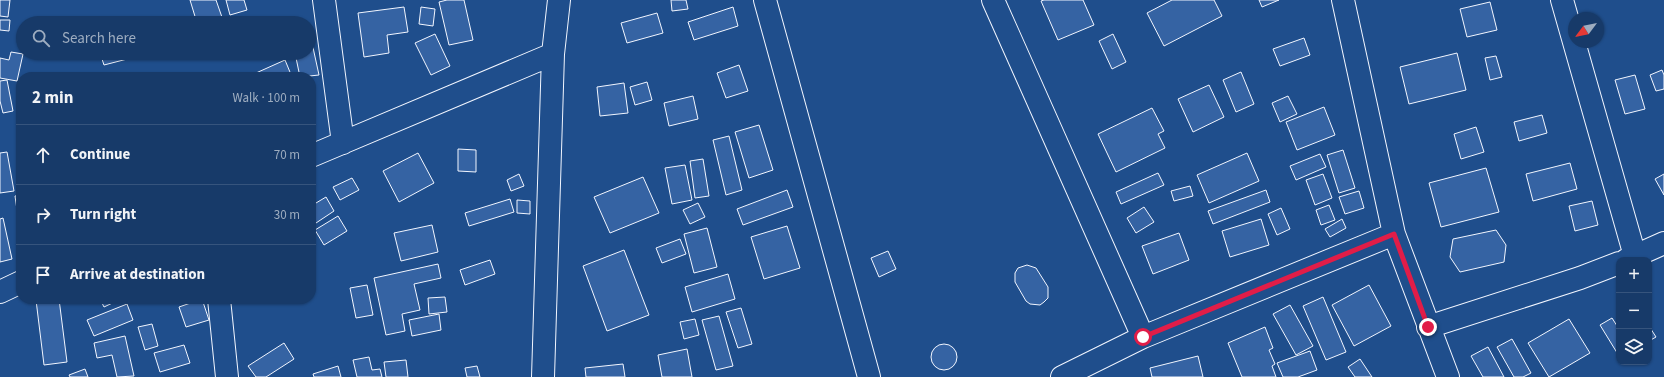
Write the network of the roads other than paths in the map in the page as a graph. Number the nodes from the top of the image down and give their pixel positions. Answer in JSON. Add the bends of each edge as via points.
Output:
{"nodes":[{"id":1,"x":324,"y":0,"type":"edge"},
{"id":2,"x":559,"y":0,"type":"edge"},
{"id":3,"x":766,"y":0,"type":"edge"},
{"id":4,"x":993,"y":0,"type":"edge"},
{"id":5,"x":1343,"y":0,"type":"edge"},
{"id":6,"x":1562,"y":0,"type":"edge"},
{"id":7,"x":553,"y":54,"type":"junction"},
{"id":8,"x":343,"y":143,"type":"junction"},
{"id":9,"x":316,"y":154,"type":"edge"},
{"id":10,"x":1394,"y":234,"type":"junction"},
{"id":11,"x":1664,"y":243,"type":"edge"},
{"id":12,"x":1625,"y":257,"type":"edge"},
{"id":13,"x":1633,"y":257,"type":"edge"},
{"id":14,"x":1616,"y":264,"type":"edge"},
{"id":15,"x":16,"y":284,"type":"edge"},
{"id":16,"x":0,"y":292,"type":"edge"},
{"id":17,"x":220,"y":304,"type":"edge"},
{"id":18,"x":1428,"y":327,"type":"junction"},
{"id":19,"x":1143,"y":337,"type":"junction"},
{"id":20,"x":227,"y":377,"type":"edge"},
{"id":21,"x":543,"y":377,"type":"edge"},
{"id":22,"x":869,"y":377,"type":"edge"},
{"id":23,"x":1062,"y":377,"type":"edge"},
{"id":24,"x":1448,"y":377,"type":"edge"}],
"edges":[{"from":1,"to":8,"type":"street"},
{"from":2,"to":7,"type":"street"},
{"from":3,"to":22,"type":"street"},
{"from":4,"to":19,"type":"street"},
{"from":5,"to":10,"type":"street"},
{"from":6,"to":12,"type":"street"},
{"from":7,"to":8,"type":"street"},
{"from":7,"to":21,"type":"street"},
{"from":8,"to":9,"type":"street"},
{"from":10,"to":18,"type":"street"},
{"from":10,"to":19,"type":"street"},
{"from":11,"to":13,"type":"street"},
{"from":14,"to":18,"type":"street"},
{"from":15,"to":16,"type":"street"},
{"from":17,"to":20,"type":"street"},
{"from":18,"to":24,"type":"street"},
{"from":19,"to":23,"type":"street"}]}
